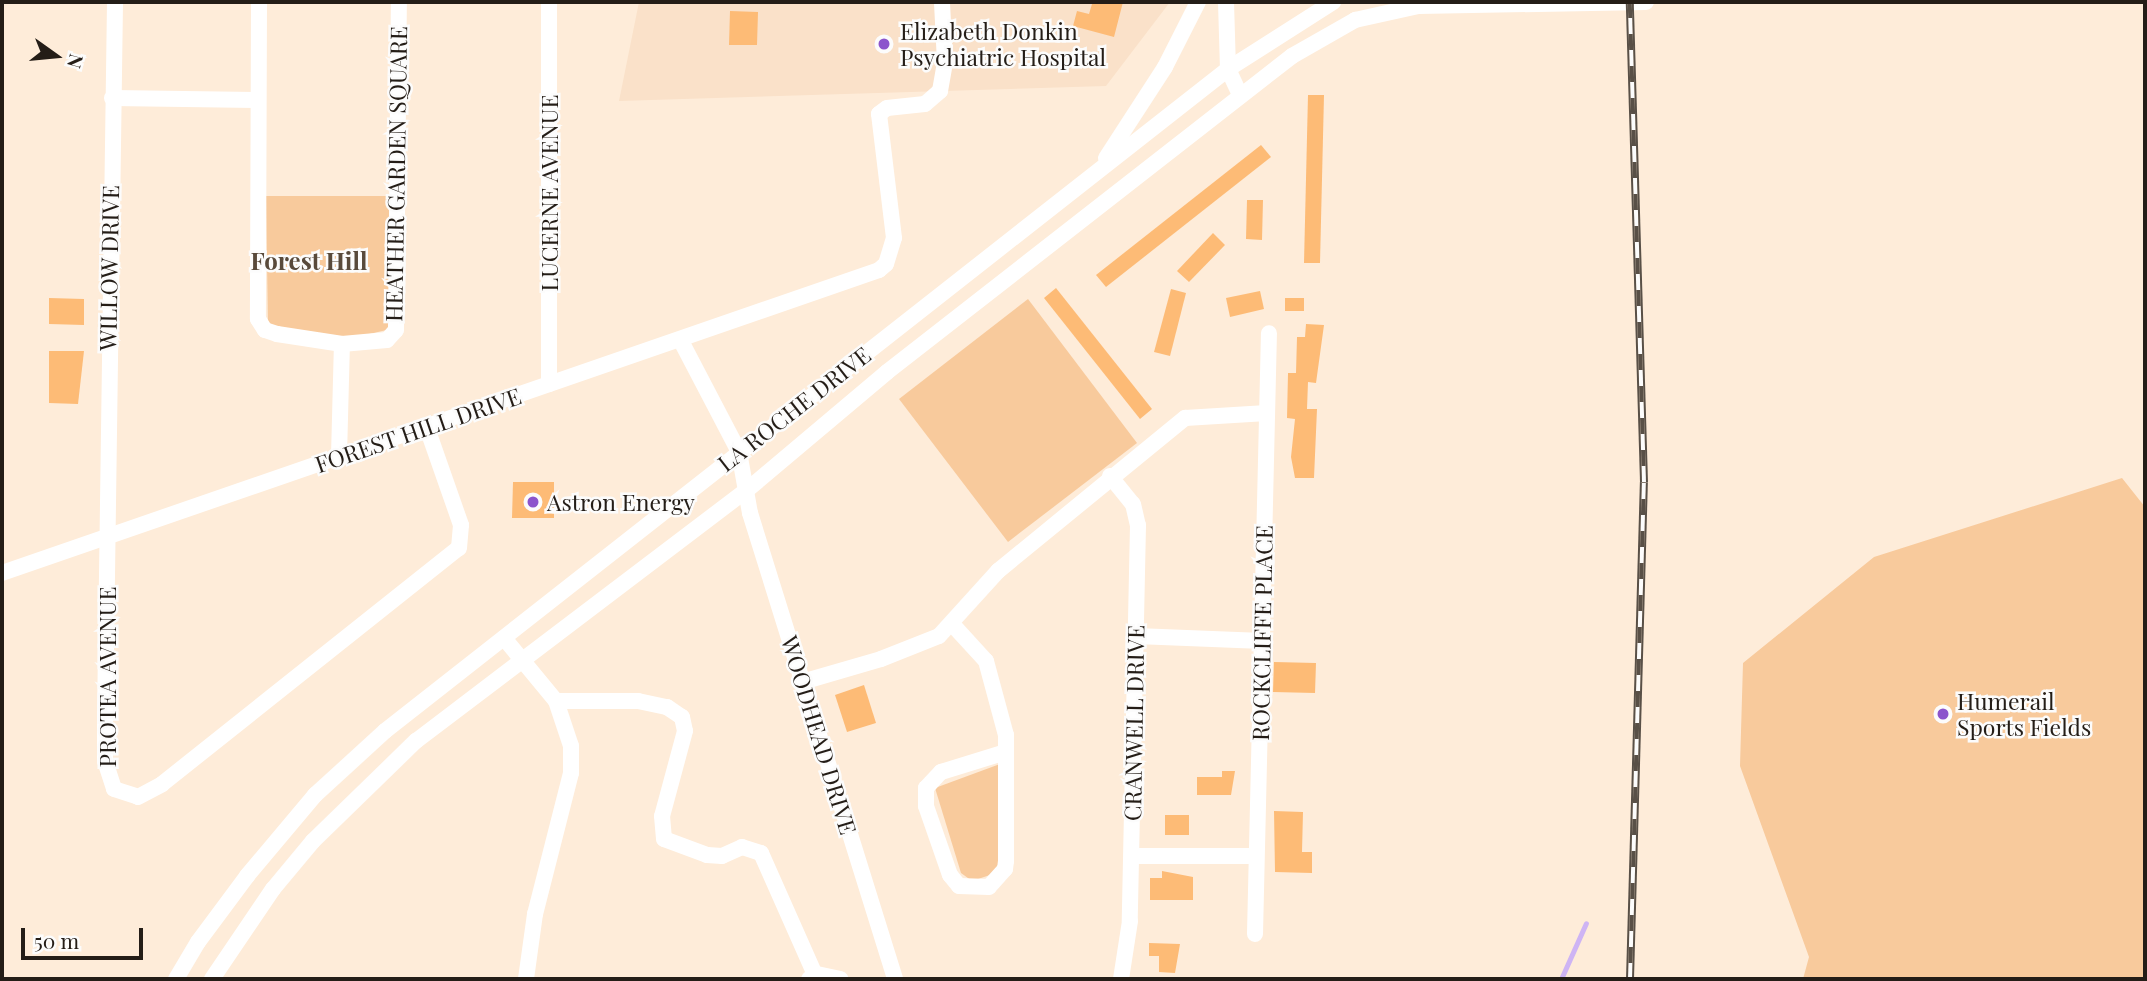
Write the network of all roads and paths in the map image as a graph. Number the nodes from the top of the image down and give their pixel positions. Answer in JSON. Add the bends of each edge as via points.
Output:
{"nodes":[{"id":1,"x":115,"y":2,"type":"edge"},
{"id":2,"x":259,"y":2,"type":"edge"},
{"id":3,"x":399,"y":2,"type":"edge"},
{"id":4,"x":549,"y":2,"type":"edge"},
{"id":5,"x":942,"y":2,"type":"edge"},
{"id":6,"x":1198,"y":2,"type":"edge"},
{"id":7,"x":1226,"y":2,"type":"edge"},
{"id":8,"x":1333,"y":2,"type":"edge"},
{"id":9,"x":1591,"y":2,"type":"edge"},
{"id":10,"x":1646,"y":2,"type":"edge"},
{"id":11,"x":1228,"y":69,"type":"junction"},
{"id":12,"x":1240,"y":95,"type":"junction"},
{"id":13,"x":112,"y":98,"type":"junction"},
{"id":14,"x":258,"y":100,"type":"junction"},
{"id":15,"x":1097,"y":172,"type":"junction"},
{"id":16,"x":1269,"y":333,"type":"dead end"},
{"id":17,"x":681,"y":341,"type":"junction"},
{"id":18,"x":342,"y":344,"type":"junction"},
{"id":19,"x":549,"y":384,"type":"junction"},
{"id":20,"x":1267,"y":413,"type":"junction"},
{"id":21,"x":427,"y":428,"type":"junction"},
{"id":22,"x":739,"y":452,"type":"junction"},
{"id":23,"x":339,"y":456,"type":"junction"},
{"id":24,"x":1110,"y":475,"type":"junction"},
{"id":25,"x":747,"y":489,"type":"junction"},
{"id":26,"x":107,"y":534,"type":"junction"},
{"id":27,"x":2,"y":573,"type":"edge"},
{"id":28,"x":953,"y":625,"type":"junction"},
{"id":29,"x":1136,"y":636,"type":"junction"},
{"id":30,"x":504,"y":638,"type":"junction"},
{"id":31,"x":1263,"y":641,"type":"junction"},
{"id":32,"x":521,"y":660,"type":"junction"},
{"id":33,"x":802,"y":682,"type":"junction"},
{"id":34,"x":556,"y":701,"type":"junction"},
{"id":35,"x":1006,"y":752,"type":"junction"},
{"id":36,"x":1132,"y":856,"type":"junction"},
{"id":37,"x":1256,"y":856,"type":"junction"},
{"id":38,"x":1255,"y":934,"type":"dead end"},
{"id":39,"x":812,"y":977,"type":"edge"},
{"id":40,"x":176,"y":979,"type":"edge"},
{"id":41,"x":212,"y":979,"type":"edge"},
{"id":42,"x":526,"y":979,"type":"edge"},
{"id":43,"x":840,"y":979,"type":"edge"},
{"id":44,"x":895,"y":979,"type":"edge"},
{"id":45,"x":1121,"y":979,"type":"edge"}],
"edges":[{"from":1,"to":13,"type":"street","name":"WILLOW DRIVE"},
{"from":2,"to":14,"type":"street","name":"HEATHER GARDEN SQUARE"},
{"from":3,"to":18,"type":"street","name":"HEATHER GARDEN SQUARE","via":[[396,330],[387,340]]},
{"from":4,"to":19,"type":"street","name":"LUCERNE AVENUE"},
{"from":5,"to":17,"type":"street","name":"FOREST HILL DRIVE","via":[[944,74],[940,91],[925,104],[887,108],[879,114],[894,238],[886,264],[864,279]]},
{"from":6,"to":15,"type":"street","via":[[1165,67]]},
{"from":7,"to":11,"type":"street"},
{"from":8,"to":11,"type":"street"},
{"from":9,"to":10,"type":"street"},
{"from":9,"to":12,"type":"street","via":[[1444,4],[1382,13],[1330,31]]},
{"from":11,"to":12,"type":"street"},
{"from":11,"to":15,"type":"street","name":"LA ROCHE DRIVE"},
{"from":12,"to":25,"type":"street","name":"LA ROCHE DRIVE","via":[[897,364]]},
{"from":13,"to":14,"type":"street"},
{"from":13,"to":26,"type":"street","name":"WILLOW DRIVE"},
{"from":14,"to":18,"type":"street","name":"HEATHER GARDEN SQUARE","via":[[258,319],[276,334]]},
{"from":15,"to":22,"type":"street","name":"LA ROCHE DRIVE"},
{"from":16,"to":20,"type":"street","name":"ROCKCLIFFE PLACE"},
{"from":17,"to":19,"type":"street","name":"FOREST HILL DRIVE"},
{"from":17,"to":22,"type":"street"},
{"from":18,"to":23,"type":"street"},
{"from":19,"to":21,"type":"street","name":"FOREST HILL DRIVE"},
{"from":20,"to":24,"type":"street","via":[[1185,418]]},
{"from":20,"to":31,"type":"street","name":"ROCKCLIFFE PLACE"},
{"from":21,"to":23,"type":"street","name":"FOREST HILL DRIVE"},
{"from":21,"to":26,"type":"street","name":"PROTEA AVENUE","via":[[461,525],[462,544],[308,670],[162,784],[138,797],[121,794],[107,778]]},
{"from":22,"to":25,"type":"street"},
{"from":22,"to":30,"type":"street","name":"LA ROCHE DRIVE"},
{"from":23,"to":26,"type":"street","name":"FOREST HILL DRIVE","via":[[242,493]]},
{"from":24,"to":28,"type":"street","via":[[998,571]]},
{"from":24,"to":29,"type":"street","name":"CRANWELL DRIVE","via":[[1124,489],[1137,514]]},
{"from":25,"to":32,"type":"street","name":"LA ROCHE DRIVE"},
{"from":25,"to":33,"type":"street","name":"WOODHEAD DRIVE"},
{"from":26,"to":27,"type":"street","name":"FOREST HILL DRIVE"},
{"from":28,"to":33,"type":"street","via":[[923,643]]},
{"from":28,"to":35,"type":"street","via":[[986,661],[1004,716]]},
{"from":29,"to":31,"type":"street"},
{"from":29,"to":36,"type":"street","name":"CRANWELL DRIVE"},
{"from":30,"to":32,"type":"street"},
{"from":30,"to":40,"type":"street","name":"LA ROCHE DRIVE","via":[[385,731],[316,795],[247,876]]},
{"from":31,"to":37,"type":"street","name":"ROCKCLIFFE PLACE"},
{"from":32,"to":34,"type":"street"},
{"from":32,"to":41,"type":"street","name":"LA ROCHE DRIVE","via":[[361,790],[274,889]]},
{"from":33,"to":44,"type":"street","name":"WOODHEAD DRIVE"},
{"from":34,"to":39,"type":"street","via":[[638,701],[667,707],[682,717],[685,731],[662,816],[664,839],[707,855],[722,856],[742,847],[761,853]]},
{"from":34,"to":42,"type":"street","via":[[569,730],[571,773],[535,914]]},
{"from":35,"to":35,"type":"street","via":[[941,772],[926,788],[934,829],[950,875],[959,886],[989,887],[1005,869]]},
{"from":36,"to":37,"type":"street"},
{"from":36,"to":45,"type":"street","name":"CRANWELL DRIVE","via":[[1128,957]]},
{"from":37,"to":38,"type":"street","name":"ROCKCLIFFE PLACE"},
{"from":39,"to":43,"type":"street"}]}
